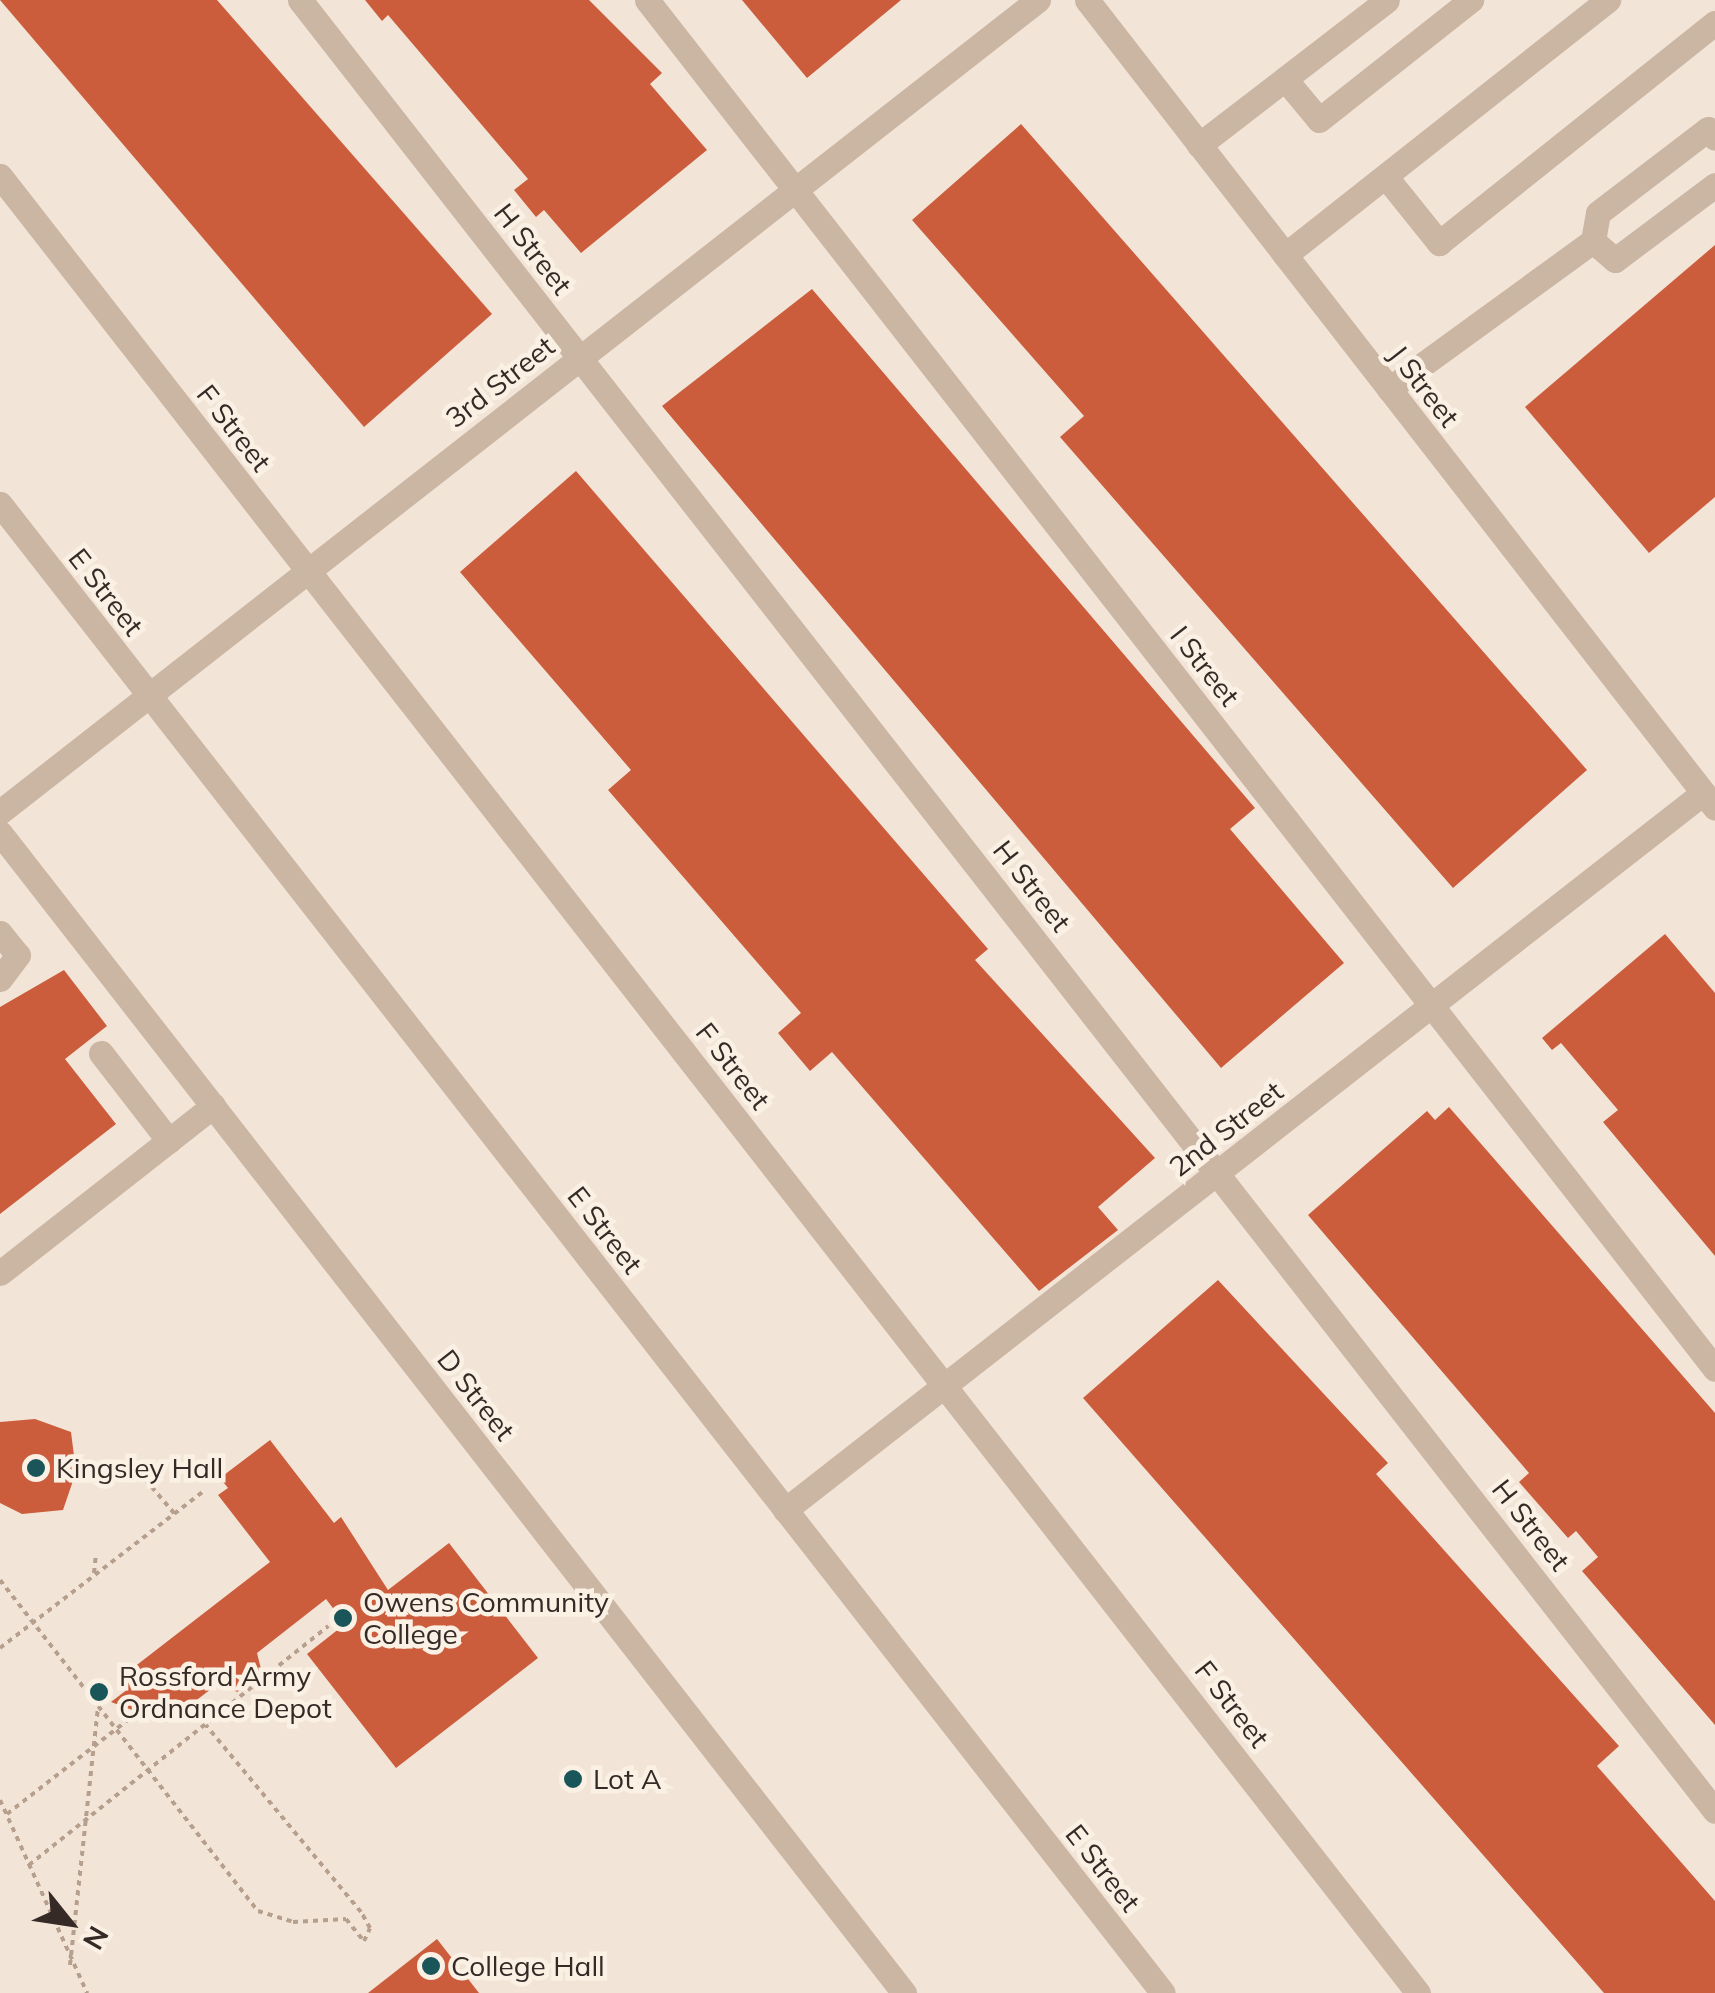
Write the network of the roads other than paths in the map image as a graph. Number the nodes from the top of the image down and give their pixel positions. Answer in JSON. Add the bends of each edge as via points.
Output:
{"nodes":[{"id":1,"x":300,"y":0,"type":"edge"},
{"id":2,"x":647,"y":0,"type":"edge"},
{"id":3,"x":1038,"y":0,"type":"edge"},
{"id":4,"x":1087,"y":0,"type":"edge"},
{"id":5,"x":1386,"y":0,"type":"edge"},
{"id":6,"x":1471,"y":0,"type":"edge"},
{"id":7,"x":1608,"y":0,"type":"edge"},
{"id":8,"x":1715,"y":23,"type":"edge"},
{"id":9,"x":1284,"y":78,"type":"junction"},
{"id":10,"x":1715,"y":138,"type":"edge"},
{"id":11,"x":1199,"y":144,"type":"junction"},
{"id":12,"x":0,"y":176,"type":"edge"},
{"id":13,"x":1386,"y":177,"type":"junction"},
{"id":14,"x":1715,"y":185,"type":"edge"},
{"id":15,"x":795,"y":189,"type":"junction"},
{"id":16,"x":1593,"y":241,"type":"junction"},
{"id":17,"x":1285,"y":256,"type":"junction"},
{"id":18,"x":580,"y":358,"type":"junction"},
{"id":19,"x":1389,"y":389,"type":"junction"},
{"id":20,"x":0,"y":504,"type":"edge"},
{"id":21,"x":308,"y":571,"type":"junction"},
{"id":22,"x":149,"y":695,"type":"junction"},
{"id":23,"x":1709,"y":801,"type":"edge"},
{"id":24,"x":0,"y":812,"type":"edge"},
{"id":25,"x":0,"y":833,"type":"edge"},
{"id":26,"x":0,"y":933,"type":"edge"},
{"id":27,"x":0,"y":979,"type":"edge"},
{"id":28,"x":1432,"y":1006,"type":"junction"},
{"id":29,"x":102,"y":1053,"type":"dead end"},
{"id":30,"x":213,"y":1106,"type":"junction"},
{"id":31,"x":168,"y":1141,"type":"junction"},
{"id":32,"x":1218,"y":1172,"type":"junction"},
{"id":33,"x":0,"y":1273,"type":"edge"},
{"id":34,"x":1715,"y":1369,"type":"edge"},
{"id":35,"x":944,"y":1386,"type":"junction"},
{"id":36,"x":785,"y":1510,"type":"junction"},
{"id":37,"x":1715,"y":1810,"type":"edge"},
{"id":38,"x":904,"y":1993,"type":"edge"},
{"id":39,"x":1163,"y":1993,"type":"edge"},
{"id":40,"x":1418,"y":1993,"type":"edge"}],
"edges":[{"from":1,"to":18,"type":"street","name":"H Street"},
{"from":2,"to":15,"type":"street","name":"I Street"},
{"from":3,"to":15,"type":"street","name":"3rd Street"},
{"from":4,"to":11,"type":"street","name":"J Street"},
{"from":5,"to":9,"type":"street"},
{"from":6,"to":9,"type":"street","via":[[1318,120]]},
{"from":7,"to":13,"type":"street"},
{"from":8,"to":13,"type":"street","via":[[1439,243]]},
{"from":9,"to":11,"type":"street"},
{"from":10,"to":16,"type":"street","via":[[1708,129],[1598,213]]},
{"from":11,"to":17,"type":"street","name":"J Street"},
{"from":12,"to":21,"type":"street","name":"F Street"},
{"from":13,"to":17,"type":"street"},
{"from":14,"to":16,"type":"street","via":[[1615,260]]},
{"from":15,"to":18,"type":"street","name":"3rd Street"},
{"from":15,"to":28,"type":"street","name":"I Street"},
{"from":16,"to":19,"type":"street"},
{"from":17,"to":19,"type":"street","name":"J Street"},
{"from":18,"to":21,"type":"street","name":"3rd Street"},
{"from":18,"to":32,"type":"street","name":"H Street"},
{"from":19,"to":23,"type":"street","name":"J Street"},
{"from":20,"to":22,"type":"street","name":"E Street"},
{"from":21,"to":22,"type":"street","name":"3rd Street"},
{"from":21,"to":35,"type":"street","name":"F Street"},
{"from":22,"to":24,"type":"street","name":"3rd Street"},
{"from":22,"to":36,"type":"street","name":"E Street"},
{"from":23,"to":28,"type":"street","name":"2nd Street"},
{"from":25,"to":30,"type":"street","name":"D Street"},
{"from":26,"to":27,"type":"street","via":[[18,956]]},
{"from":28,"to":32,"type":"street","name":"2nd Street"},
{"from":28,"to":34,"type":"street","name":"I Street"},
{"from":29,"to":31,"type":"street"},
{"from":30,"to":31,"type":"street"},
{"from":30,"to":38,"type":"street","name":"D Street"},
{"from":31,"to":33,"type":"street"},
{"from":32,"to":35,"type":"street","name":"2nd Street"},
{"from":32,"to":37,"type":"street","name":"H Street"},
{"from":35,"to":36,"type":"street","name":"2nd Street"},
{"from":35,"to":40,"type":"street","name":"F Street"},
{"from":36,"to":39,"type":"street","name":"E Street"}]}
